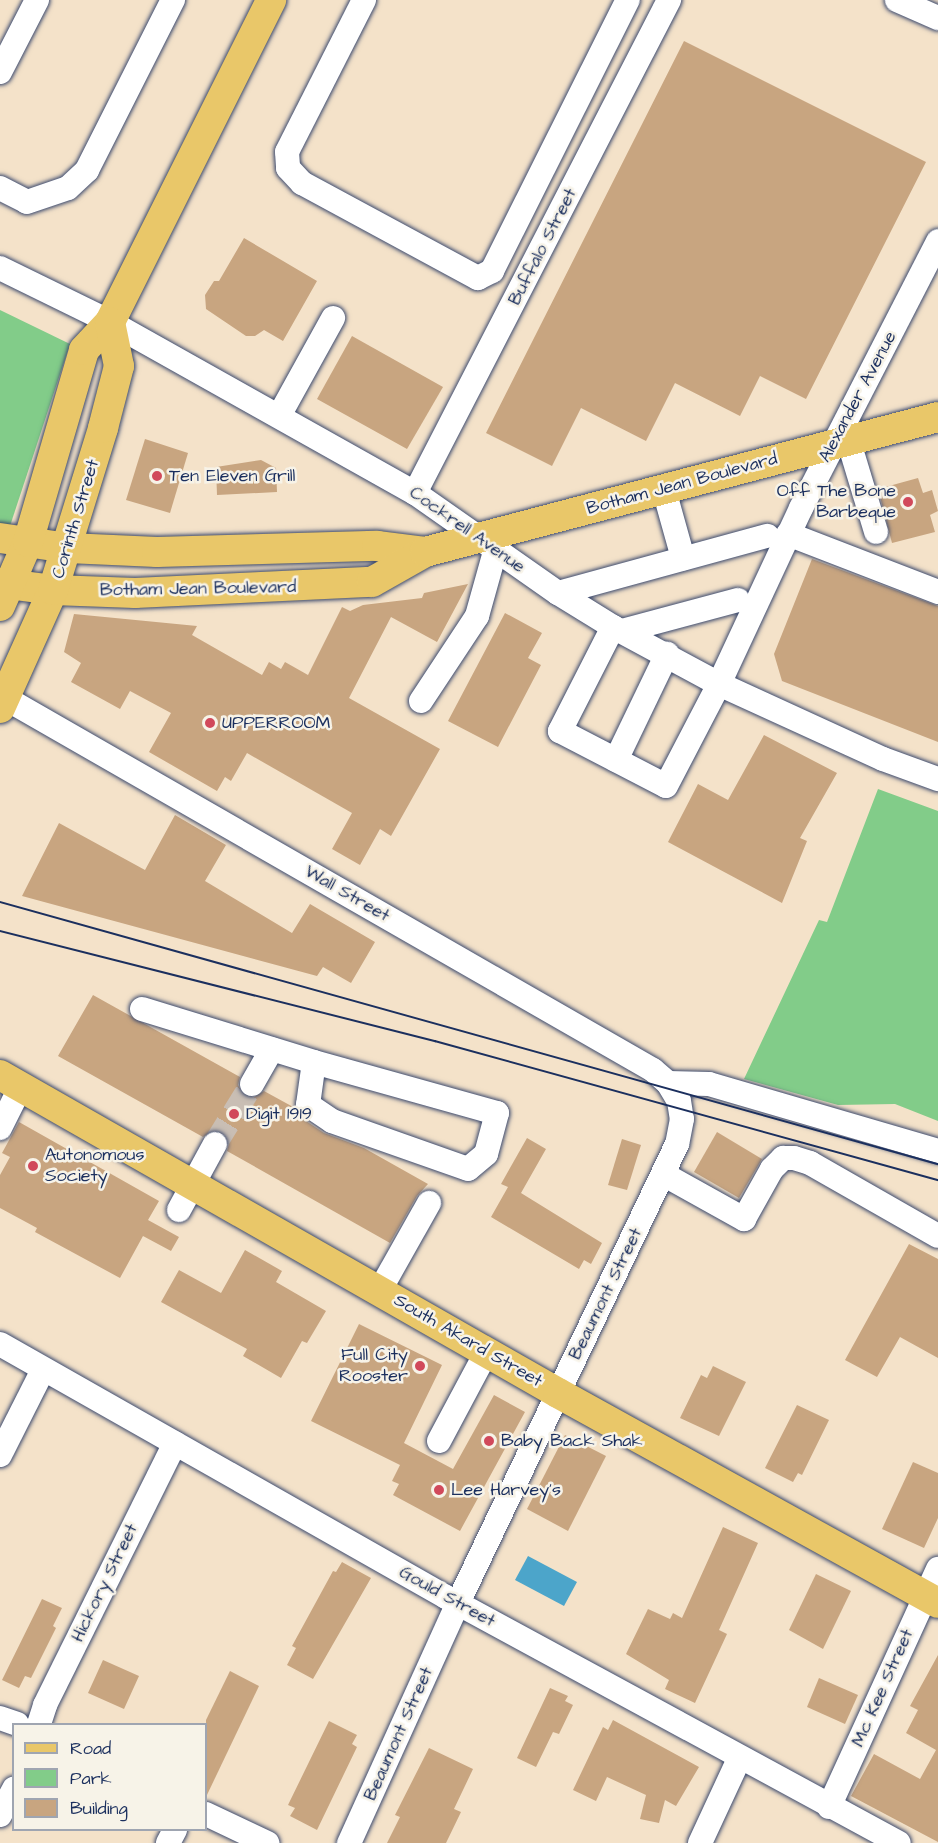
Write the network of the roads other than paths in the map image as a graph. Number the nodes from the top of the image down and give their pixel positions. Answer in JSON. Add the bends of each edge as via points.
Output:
{"nodes":[{"id":1,"x":37,"y":0,"type":"edge"},
{"id":2,"x":173,"y":0,"type":"edge"},
{"id":3,"x":271,"y":0,"type":"edge"},
{"id":4,"x":364,"y":0,"type":"edge"},
{"id":5,"x":628,"y":0,"type":"edge"},
{"id":6,"x":669,"y":0,"type":"edge"},
{"id":7,"x":897,"y":0,"type":"edge"},
{"id":8,"x":938,"y":18,"type":"edge"},
{"id":9,"x":0,"y":72,"type":"edge"},
{"id":10,"x":0,"y":188,"type":"edge"},
{"id":11,"x":938,"y":241,"type":"edge"},
{"id":12,"x":0,"y":268,"type":"edge"},
{"id":13,"x":333,"y":318,"type":"dead end"},
{"id":14,"x":110,"y":322,"type":"junction"},
{"id":15,"x":279,"y":416,"type":"junction"},
{"id":16,"x":938,"y":417,"type":"edge"},
{"id":17,"x":841,"y":441,"type":"junction"},
{"id":18,"x":664,"y":490,"type":"junction"},
{"id":19,"x":416,"y":493,"type":"junction"},
{"id":20,"x":876,"y":532,"type":"dead end"},
{"id":21,"x":777,"y":535,"type":"junction"},
{"id":22,"x":14,"y":540,"type":"edge"},
{"id":23,"x":489,"y":543,"type":"junction"},
{"id":24,"x":68,"y":548,"type":"junction"},
{"id":25,"x":425,"y":552,"type":"junction"},
{"id":26,"x":683,"y":558,"type":"junction"},
{"id":27,"x":53,"y":590,"type":"junction"},
{"id":28,"x":3,"y":591,"type":"edge"},
{"id":29,"x":938,"y":592,"type":"edge"},
{"id":30,"x":558,"y":593,"type":"junction"},
{"id":31,"x":738,"y":600,"type":"dead end"},
{"id":32,"x":617,"y":629,"type":"junction"},
{"id":33,"x":667,"y":654,"type":"junction"},
{"id":34,"x":719,"y":684,"type":"junction"},
{"id":35,"x":422,"y":700,"type":"dead end"},
{"id":36,"x":3,"y":703,"type":"edge"},
{"id":37,"x":616,"y":760,"type":"junction"},
{"id":38,"x":938,"y":779,"type":"edge"},
{"id":39,"x":142,"y":1009,"type":"dead end"},
{"id":40,"x":272,"y":1049,"type":"junction"},
{"id":41,"x":314,"y":1062,"type":"junction"},
{"id":42,"x":11,"y":1081,"type":"edge"},
{"id":43,"x":252,"y":1084,"type":"tunnel mouth"},
{"id":44,"x":674,"y":1092,"type":"junction"},
{"id":45,"x":0,"y":1128,"type":"edge"},
{"id":46,"x":215,"y":1144,"type":"tunnel mouth"},
{"id":47,"x":938,"y":1151,"type":"edge"},
{"id":48,"x":663,"y":1174,"type":"junction"},
{"id":49,"x":186,"y":1198,"type":"junction"},
{"id":50,"x":429,"y":1203,"type":"dead end"},
{"id":51,"x":938,"y":1236,"type":"edge"},
{"id":52,"x":380,"y":1290,"type":"junction"},
{"id":53,"x":0,"y":1344,"type":"edge"},
{"id":54,"x":487,"y":1352,"type":"junction"},
{"id":55,"x":43,"y":1370,"type":"junction"},
{"id":56,"x":558,"y":1393,"type":"junction"},
{"id":57,"x":439,"y":1441,"type":"dead end"},
{"id":58,"x":175,"y":1443,"type":"junction"},
{"id":59,"x":0,"y":1455,"type":"edge"},
{"id":60,"x":934,"y":1589,"type":"edge"},
{"id":61,"x":458,"y":1604,"type":"junction"},
{"id":62,"x":40,"y":1723,"type":"edge"},
{"id":63,"x":739,"y":1758,"type":"junction"},
{"id":64,"x":12,"y":1793,"type":"edge"},
{"id":65,"x":829,"y":1807,"type":"junction"},
{"id":66,"x":207,"y":1814,"type":"edge"},
{"id":67,"x":0,"y":1815,"type":"edge"},
{"id":68,"x":267,"y":1843,"type":"edge"},
{"id":69,"x":349,"y":1843,"type":"edge"},
{"id":70,"x":700,"y":1843,"type":"edge"},
{"id":71,"x":899,"y":1843,"type":"edge"}],
"edges":[{"from":1,"to":9,"type":"street"},
{"from":2,"to":10,"type":"street","via":[[87,170],[68,188],[27,202]]},
{"from":3,"to":14,"type":"main road"},
{"from":4,"to":5,"type":"street","via":[[287,152],[288,168],[302,183],[478,278],[492,271]]},
{"from":6,"to":19,"type":"street","name":"Buffalo Street"},
{"from":7,"to":8,"type":"street"},
{"from":11,"to":17,"type":"street","name":"Alexander Avenue"},
{"from":12,"to":14,"type":"street","name":"Cockrell Avenue"},
{"from":13,"to":15,"type":"street"},
{"from":14,"to":15,"type":"street","name":"Cockrell Avenue"},
{"from":14,"to":22,"type":"main road","via":[[84,350]]},
{"from":14,"to":24,"type":"main road","name":"Corinth Street","via":[[118,366]]},
{"from":15,"to":19,"type":"street","name":"Cockrell Avenue"},
{"from":16,"to":17,"type":"main road","name":"Botham Jean Boulevard"},
{"from":17,"to":18,"type":"main road","name":"Botham Jean Boulevard"},
{"from":17,"to":20,"type":"street"},
{"from":17,"to":21,"type":"street","name":"Alexander Avenue"},
{"from":18,"to":23,"type":"main road","name":"Botham Jean Boulevard"},
{"from":18,"to":26,"type":"street"},
{"from":19,"to":23,"type":"street","name":"Cockrell Avenue"},
{"from":21,"to":26,"type":"street"},
{"from":21,"to":29,"type":"street"},
{"from":21,"to":34,"type":"street","name":"Alexander Avenue"},
{"from":22,"to":24,"type":"main road","name":"Botham Jean Boulevard"},
{"from":22,"to":28,"type":"main road"},
{"from":23,"to":25,"type":"main road","name":"Botham Jean Boulevard"},
{"from":23,"to":30,"type":"street","name":"Cockrell Avenue"},
{"from":23,"to":35,"type":"street","via":[[477,616]]},
{"from":24,"to":25,"type":"main road","name":"Botham Jean Boulevard","via":[[256,552],[377,546]]},
{"from":24,"to":27,"type":"main road","name":"Corinth Street"},
{"from":25,"to":27,"type":"main road","name":"Botham Jean Boulevard","via":[[372,582],[223,591]]},
{"from":26,"to":30,"type":"street"},
{"from":27,"to":28,"type":"main road","name":"Botham Jean Boulevard"},
{"from":27,"to":36,"type":"main road","name":"Corinth Street"},
{"from":30,"to":32,"type":"street","name":"Cockrell Avenue"},
{"from":31,"to":32,"type":"street"},
{"from":32,"to":33,"type":"street","name":"Cockrell Avenue"},
{"from":32,"to":37,"type":"street","via":[[560,731]]},
{"from":33,"to":34,"type":"street","name":"Cockrell Avenue"},
{"from":33,"to":37,"type":"street"},
{"from":34,"to":37,"type":"street","name":"Alexander Avenue","via":[[666,786]]},
{"from":34,"to":38,"type":"street","name":"Cockrell Avenue","via":[[883,759]]},
{"from":36,"to":44,"type":"street","name":"Wall Street"},
{"from":39,"to":40,"type":"street"},
{"from":40,"to":41,"type":"street"},
{"from":40,"to":43,"type":"street"},
{"from":41,"to":41,"type":"street","via":[[308,1105],[332,1121],[468,1169],[486,1154],[497,1113]]},
{"from":42,"to":45,"type":"street"},
{"from":42,"to":49,"type":"main road","name":"South Akard Street"},
{"from":44,"to":47,"type":"street","via":[[709,1084]]},
{"from":44,"to":48,"type":"street","name":"Beaumont Street","via":[[682,1119],[677,1144]]},
{"from":46,"to":49,"type":"street"},
{"from":48,"to":51,"type":"street","via":[[744,1219],[772,1169],[783,1158],[810,1163]]},
{"from":48,"to":56,"type":"street","name":"Beaumont Street"},
{"from":49,"to":52,"type":"main road","name":"South Akard Street"},
{"from":50,"to":52,"type":"street"},
{"from":52,"to":54,"type":"main road","name":"South Akard Street"},
{"from":53,"to":55,"type":"street","name":"Gould Street"},
{"from":54,"to":56,"type":"main road","name":"South Akard Street"},
{"from":54,"to":57,"type":"street"},
{"from":55,"to":58,"type":"street","name":"Gould Street"},
{"from":55,"to":59,"type":"street"},
{"from":56,"to":60,"type":"main road","name":"South Akard Street"},
{"from":56,"to":61,"type":"street","name":"Beaumont Street"},
{"from":58,"to":61,"type":"street","name":"Gould Street"},
{"from":58,"to":62,"type":"street","name":"Hickory Street"},
{"from":60,"to":65,"type":"street","name":"Mc Kee Street"},
{"from":61,"to":63,"type":"street","name":"Gould Street"},
{"from":61,"to":69,"type":"street","name":"Beaumont Street"},
{"from":63,"to":65,"type":"street","name":"Gould Street"},
{"from":63,"to":70,"type":"street"},
{"from":64,"to":67,"type":"street"},
{"from":65,"to":71,"type":"street","name":"Gould Street"},
{"from":66,"to":68,"type":"street"}]}
